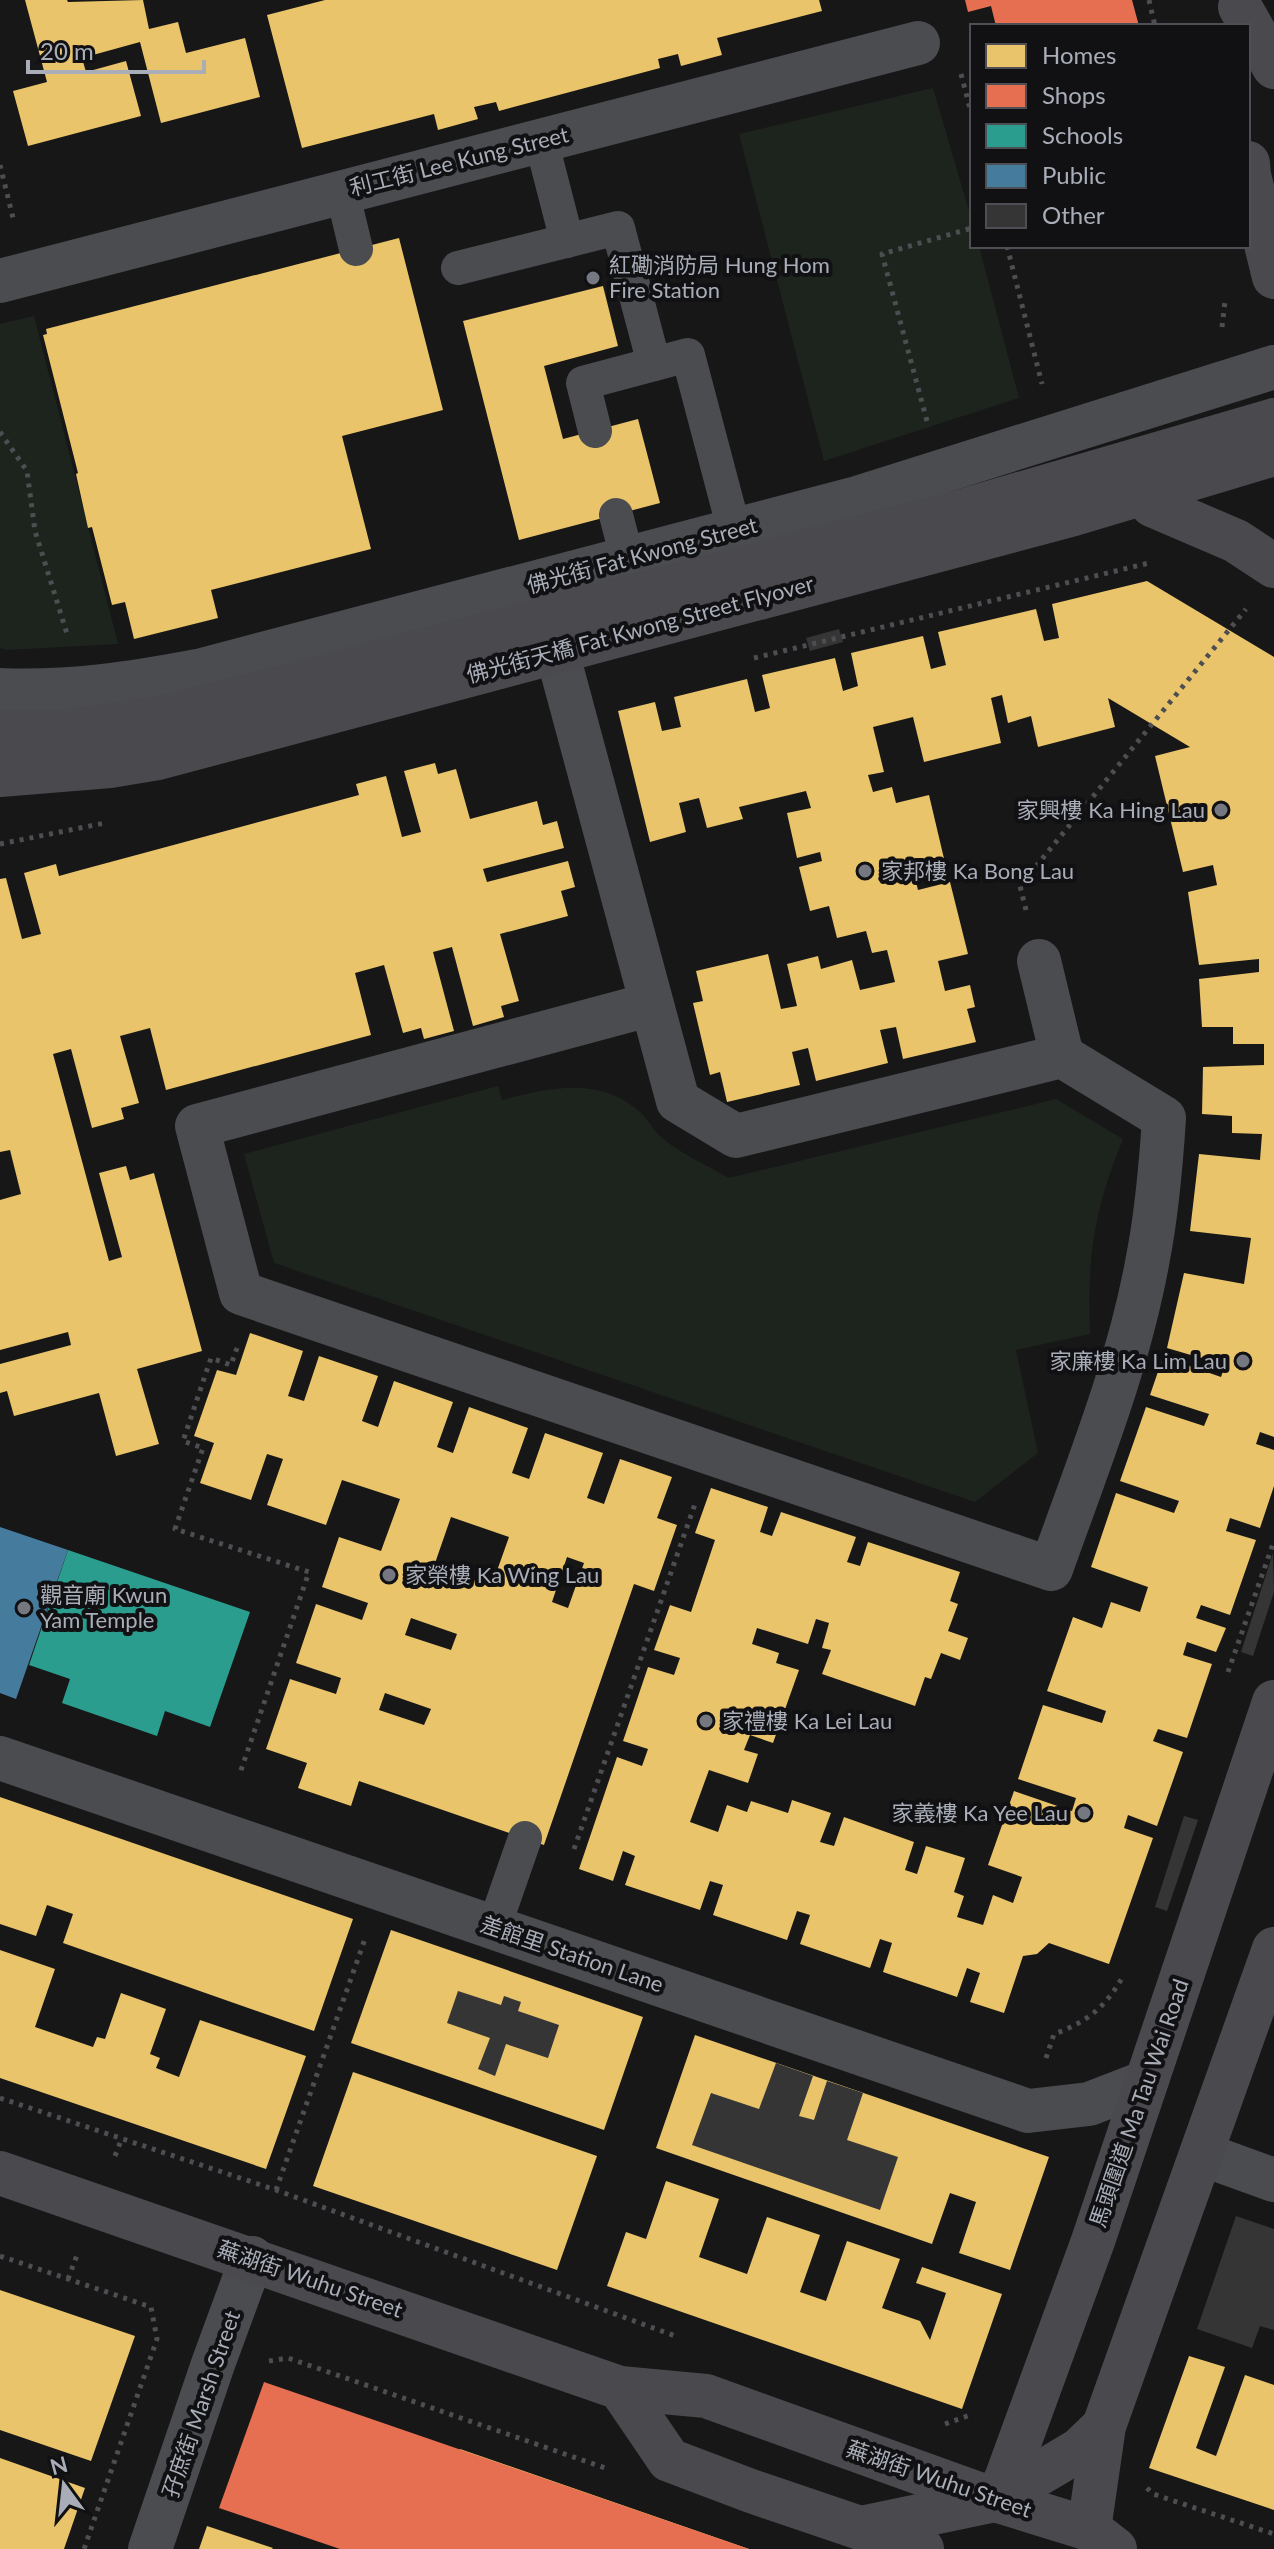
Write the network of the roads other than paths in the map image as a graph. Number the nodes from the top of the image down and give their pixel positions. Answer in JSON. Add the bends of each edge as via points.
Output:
{"nodes":[{"id":1,"x":1250,"y":27,"type":"edge"},
{"id":2,"x":918,"y":43,"type":"dead end"},
{"id":3,"x":1274,"y":67,"type":"edge"},
{"id":4,"x":541,"y":140,"type":"junction"},
{"id":5,"x":1250,"y":179,"type":"edge"},
{"id":6,"x":342,"y":191,"type":"junction"},
{"id":7,"x":567,"y":241,"type":"junction"},
{"id":8,"x":356,"y":249,"type":"dead end"},
{"id":9,"x":458,"y":268,"type":"dead end"},
{"id":10,"x":1274,"y":277,"type":"edge"},
{"id":11,"x":0,"y":281,"type":"edge"},
{"id":12,"x":654,"y":364,"type":"junction"},
{"id":13,"x":1274,"y":367,"type":"edge"},
{"id":14,"x":1274,"y":420,"type":"edge"},
{"id":15,"x":595,"y":431,"type":"dead end"},
{"id":16,"x":1274,"y":454,"type":"edge"},
{"id":17,"x":1274,"y":464,"type":"edge"},
{"id":18,"x":1152,"y":505,"type":"junction"},
{"id":19,"x":616,"y":515,"type":"dead end"},
{"id":20,"x":735,"y":531,"type":"junction"},
{"id":21,"x":628,"y":559,"type":"junction"},
{"id":22,"x":1274,"y":566,"type":"edge"},
{"id":23,"x":755,"y":611,"type":"junction"},
{"id":24,"x":648,"y":639,"type":"junction"},
{"id":25,"x":556,"y":650,"type":"junction"},
{"id":26,"x":0,"y":690,"type":"edge"},
{"id":27,"x":0,"y":733,"type":"edge"},
{"id":28,"x":0,"y":775,"type":"edge"},
{"id":29,"x":0,"y":795,"type":"edge"},
{"id":30,"x":1039,"y":961,"type":"road end"},
{"id":31,"x":652,"y":1004,"type":"junction"},
{"id":32,"x":1062,"y":1056,"type":"junction"},
{"id":33,"x":1274,"y":1702,"type":"edge"},
{"id":34,"x":0,"y":1758,"type":"edge"},
{"id":35,"x":525,"y":1838,"type":"dead end"},
{"id":36,"x":494,"y":1927,"type":"junction"},
{"id":37,"x":1274,"y":1949,"type":"edge"},
{"id":38,"x":1146,"y":2082,"type":"junction"},
{"id":39,"x":1202,"y":2154,"type":"junction"},
{"id":40,"x":0,"y":2173,"type":"edge"},
{"id":41,"x":1274,"y":2180,"type":"edge"},
{"id":42,"x":252,"y":2258,"type":"junction"},
{"id":43,"x":620,"y":2388,"type":"junction"},
{"id":44,"x":1104,"y":2426,"type":"junction"},
{"id":45,"x":995,"y":2500,"type":"junction"},
{"id":46,"x":856,"y":2539,"type":"edge"},
{"id":47,"x":1102,"y":2539,"type":"edge"},
{"id":48,"x":150,"y":2549,"type":"edge"},
{"id":49,"x":922,"y":2549,"type":"edge"}],
"edges":[{"from":1,"to":3,"type":"main road"},
{"from":2,"to":4,"type":"street","name":"利工街 Lee Kung Street"},
{"from":4,"to":6,"type":"street","name":"利工街 Lee Kung Street"},
{"from":4,"to":7,"type":"lane"},
{"from":5,"to":10,"type":"main road"},
{"from":6,"to":8,"type":"lane"},
{"from":6,"to":11,"type":"street","name":"利工街 Lee Kung Street"},
{"from":7,"to":9,"type":"lane"},
{"from":7,"to":12,"type":"lane","via":[[618,228]]},
{"from":12,"to":15,"type":"lane","via":[[583,383]]},
{"from":12,"to":20,"type":"lane","via":[[688,355]]},
{"from":13,"to":20,"type":"street","name":"佛光街 Fat Kwong Street"},
{"from":14,"to":27,"type":"main road","name":"佛光街天橋 Fat Kwong Street Flyover","bridge":true,"via":[[958,512],[166,717],[61,732]]},
{"from":16,"to":28,"type":"main road","name":"佛光街天橋 Fat Kwong Street Flyover","bridge":true,"via":[[1074,514],[158,758]]},
{"from":17,"to":18,"type":"street"},
{"from":18,"to":22,"type":"main road","via":[[1236,541]]},
{"from":18,"to":23,"type":"street"},
{"from":19,"to":21,"type":"lane"},
{"from":20,"to":21,"type":"street","name":"佛光街 Fat Kwong Street"},
{"from":20,"to":23,"type":"lane"},
{"from":21,"to":24,"type":"lane"},
{"from":21,"to":26,"type":"street","name":"佛光街 Fat Kwong Street","via":[[202,670],[122,686]]},
{"from":23,"to":24,"type":"street"},
{"from":24,"to":25,"type":"street"},
{"from":25,"to":29,"type":"street","via":[[114,781]]},
{"from":25,"to":31,"type":"street"},
{"from":30,"to":32,"type":"street"},
{"from":31,"to":32,"type":"street","via":[[678,1101],[736,1136]]},
{"from":31,"to":32,"type":"street","via":[[197,1126],[241,1293],[1051,1569],[1138,1305],[1155,1212],[1164,1118]]},
{"from":33,"to":38,"type":"main road","name":"馬頭圍道 Ma Tau Wai Road"},
{"from":34,"to":36,"type":"street","name":"差館里 Station Lane"},
{"from":35,"to":36,"type":"lane"},
{"from":36,"to":38,"type":"street","name":"差館里 Station Lane","via":[[1028,2111],[1089,2104]]},
{"from":37,"to":39,"type":"main road"},
{"from":38,"to":45,"type":"main road","name":"馬頭圍道 Ma Tau Wai Road","via":[[1067,2315]]},
{"from":39,"to":41,"type":"street"},
{"from":39,"to":44,"type":"main road"},
{"from":40,"to":42,"type":"main road","name":"蕪湖街 Wuhu Street"},
{"from":42,"to":43,"type":"main road","name":"蕪湖街 Wuhu Street"},
{"from":42,"to":48,"type":"street","name":"孖庶街 Marsh Street"},
{"from":43,"to":45,"type":"main road","name":"蕪湖街 Wuhu Street","via":[[706,2396]]},
{"from":43,"to":46,"type":"main road","via":[[669,2460]]},
{"from":44,"to":45,"type":"main road","via":[[1079,2450]]},
{"from":44,"to":47,"type":"main road"},
{"from":45,"to":46,"type":"main road"},
{"from":45,"to":47,"type":"main road","name":"蕪湖街 Wuhu Street"},
{"from":46,"to":49,"type":"main road"}]}
